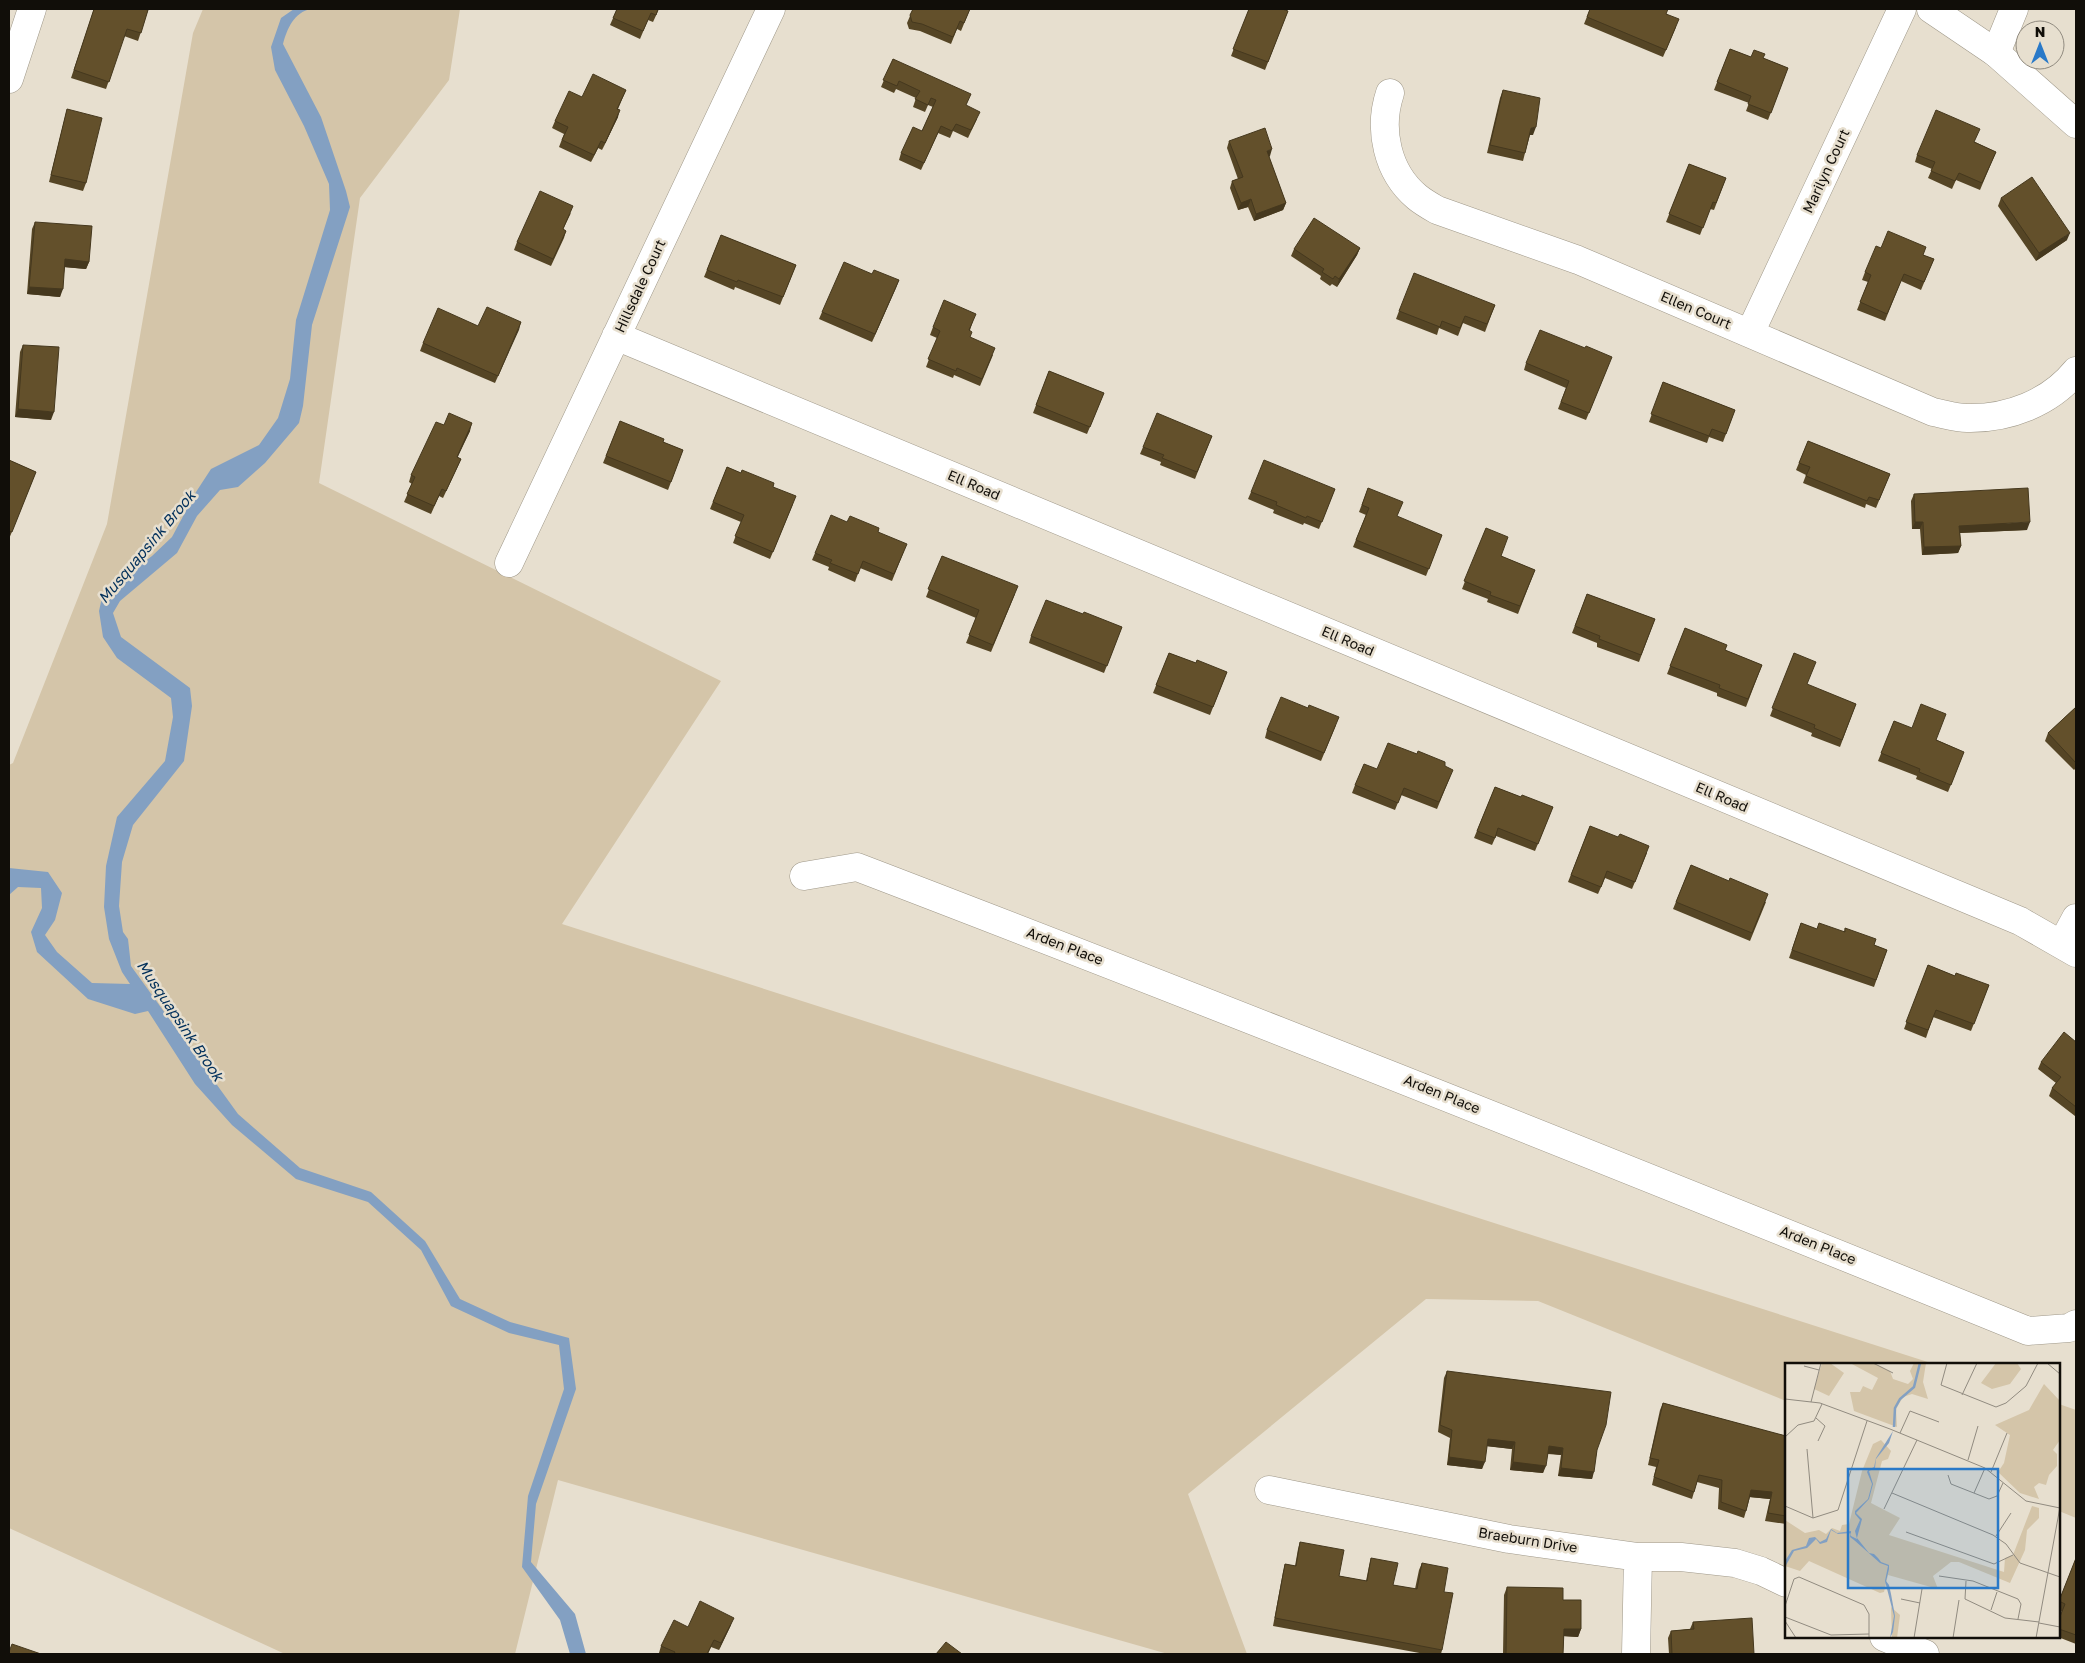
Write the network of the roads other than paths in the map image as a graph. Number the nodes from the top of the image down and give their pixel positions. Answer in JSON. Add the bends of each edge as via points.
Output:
{"nodes":[{"id":1,"x":32,"y":9,"type":"edge"},
{"id":2,"x":771,"y":9,"type":"edge"},
{"id":3,"x":1902,"y":9,"type":"edge"},
{"id":4,"x":1931,"y":9,"type":"edge"},
{"id":5,"x":2014,"y":9,"type":"edge"},
{"id":6,"x":1996,"y":53,"type":"junction"},
{"id":7,"x":9,"y":79,"type":"edge"},
{"id":8,"x":1390,"y":93,"type":"dead end"},
{"id":9,"x":2076,"y":124,"type":"edge"},
{"id":10,"x":1750,"y":333,"type":"junction"},
{"id":11,"x":616,"y":336,"type":"junction"},
{"id":12,"x":2076,"y":371,"type":"edge"},
{"id":13,"x":509,"y":562,"type":"dead end"},
{"id":14,"x":804,"y":876,"type":"dead end"},
{"id":15,"x":2076,"y":918,"type":"edge"},
{"id":16,"x":2069,"y":948,"type":"edge"},
{"id":17,"x":2076,"y":1324,"type":"edge"},
{"id":18,"x":1269,"y":1490,"type":"dead end"},
{"id":19,"x":1638,"y":1557,"type":"junction"},
{"id":20,"x":1785,"y":1583,"type":"edge"},
{"id":21,"x":1886,"y":1638,"type":"edge"},
{"id":22,"x":1636,"y":1654,"type":"edge"},
{"id":23,"x":1925,"y":1654,"type":"edge"}],
"edges":[{"from":1,"to":7,"type":"street"},
{"from":2,"to":11,"type":"street","name":"Hillsdale Court"},
{"from":3,"to":10,"type":"street","name":"Marilyn Court"},
{"from":4,"to":6,"type":"street"},
{"from":5,"to":6,"type":"street"},
{"from":6,"to":9,"type":"street"},
{"from":8,"to":10,"type":"street","name":"Ellen Court","via":[[1384,125],[1387,151],[1399,176],[1417,197],[1437,210],[1578,260]]},
{"from":10,"to":12,"type":"street","name":"Ellen Court","via":[[1933,412],[1965,418],[1996,417],[2023,409],[2048,396]]},
{"from":11,"to":13,"type":"street","name":"Hillsdale Court"},
{"from":11,"to":16,"type":"street","name":"Ell Road","via":[[2011,918]]},
{"from":14,"to":17,"type":"street","name":"Arden Place","via":[[857,867],[1160,982],[2028,1331],[2069,1328]]},
{"from":15,"to":16,"type":"street"},
{"from":18,"to":19,"type":"street","name":"Braeburn Drive","via":[[1509,1539]]},
{"from":19,"to":20,"type":"street","name":"Braeburn Drive","via":[[1681,1557],[1734,1563]]},
{"from":19,"to":22,"type":"street"},
{"from":21,"to":23,"type":"street"}]}
